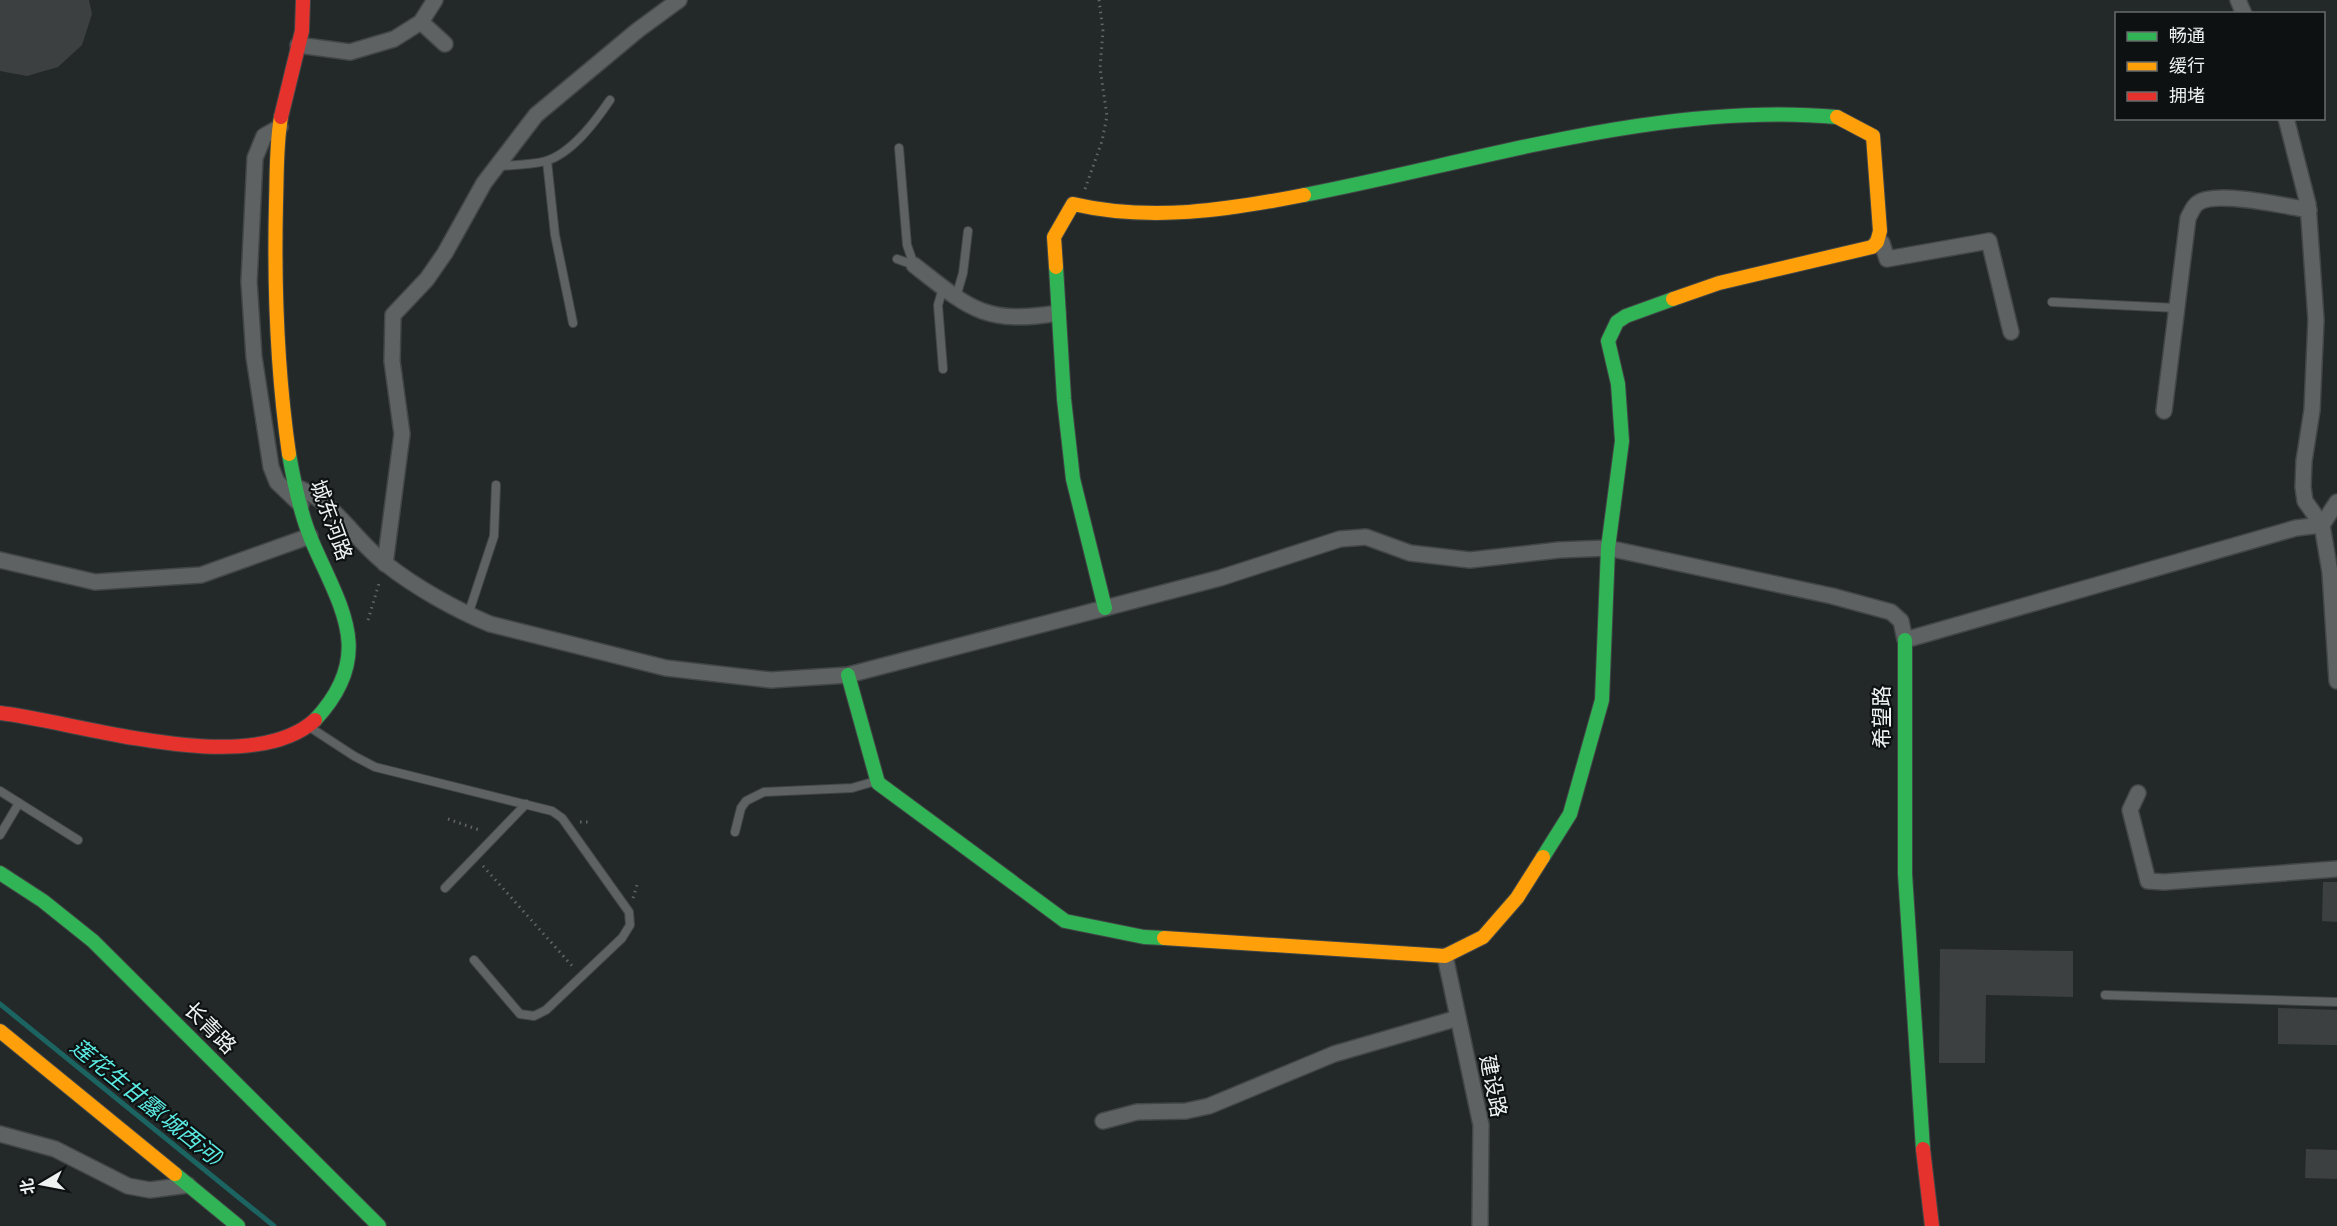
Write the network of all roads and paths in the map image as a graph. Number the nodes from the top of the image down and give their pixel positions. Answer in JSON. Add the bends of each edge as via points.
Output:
{"nodes":[{"id":1,"x":303,"y":0,"type":"edge"},
{"id":2,"x":435,"y":0,"type":"edge"},
{"id":3,"x":679,"y":0,"type":"edge"},
{"id":4,"x":1099,"y":0,"type":"edge"},
{"id":5,"x":421,"y":22,"type":"junction"},
{"id":6,"x":445,"y":44,"type":"dead end"},
{"id":7,"x":298,"y":45,"type":"junction"},
{"id":8,"x":610,"y":100,"type":"dead end"},
{"id":9,"x":2286,"y":120,"type":"edge"},
{"id":10,"x":280,"y":127,"type":"junction"},
{"id":11,"x":899,"y":148,"type":"dead end"},
{"id":12,"x":547,"y":161,"type":"junction"},
{"id":13,"x":499,"y":166,"type":"junction"},
{"id":14,"x":1073,"y":204,"type":"junction"},
{"id":15,"x":2309,"y":210,"type":"junction"},
{"id":16,"x":968,"y":231,"type":"dead end"},
{"id":17,"x":1877,"y":242,"type":"junction"},
{"id":18,"x":897,"y":258,"type":"dead end"},
{"id":19,"x":914,"y":266,"type":"junction"},
{"id":20,"x":943,"y":288,"type":"junction"},
{"id":21,"x":956,"y":297,"type":"junction"},
{"id":22,"x":2052,"y":302,"type":"dead end"},
{"id":23,"x":2177,"y":308,"type":"junction"},
{"id":24,"x":1058,"y":313,"type":"junction"},
{"id":25,"x":573,"y":323,"type":"dead end"},
{"id":26,"x":2011,"y":332,"type":"dead end"},
{"id":27,"x":943,"y":369,"type":"dead end"},
{"id":28,"x":2164,"y":411,"type":"dead end"},
{"id":29,"x":496,"y":484,"type":"dead end"},
{"id":30,"x":296,"y":487,"type":"junction"},
{"id":31,"x":2337,"y":502,"type":"edge"},
{"id":32,"x":301,"y":505,"type":"junction"},
{"id":33,"x":2322,"y":525,"type":"junction"},
{"id":34,"x":310,"y":536,"type":"junction"},
{"id":35,"x":1608,"y":548,"type":"junction"},
{"id":36,"x":0,"y":560,"type":"edge"},
{"id":37,"x":385,"y":564,"type":"junction"},
{"id":38,"x":1105,"y":608,"type":"junction"},
{"id":39,"x":468,"y":615,"type":"junction"},
{"id":40,"x":367,"y":624,"type":"dead end"},
{"id":41,"x":1905,"y":640,"type":"junction"},
{"id":42,"x":848,"y":675,"type":"junction"},
{"id":43,"x":2337,"y":681,"type":"edge"},
{"id":44,"x":0,"y":713,"type":"edge"},
{"id":45,"x":308,"y":726,"type":"junction"},
{"id":46,"x":878,"y":780,"type":"junction"},
{"id":47,"x":0,"y":791,"type":"edge"},
{"id":48,"x":2138,"y":793,"type":"dead end"},
{"id":49,"x":19,"y":803,"type":"junction"},
{"id":50,"x":526,"y":804,"type":"junction"},
{"id":51,"x":448,"y":819,"type":"dead end"},
{"id":52,"x":735,"y":832,"type":"dead end"},
{"id":53,"x":0,"y":835,"type":"edge"},
{"id":54,"x":495,"y":837,"type":"junction"},
{"id":55,"x":78,"y":840,"type":"dead end"},
{"id":56,"x":475,"y":857,"type":"junction"},
{"id":57,"x":2337,"y":869,"type":"edge"},
{"id":58,"x":0,"y":873,"type":"edge"},
{"id":59,"x":445,"y":888,"type":"dead end"},
{"id":60,"x":1445,"y":956,"type":"junction"},
{"id":61,"x":474,"y":960,"type":"dead end"},
{"id":62,"x":582,"y":976,"type":"junction"},
{"id":63,"x":2105,"y":995,"type":"dead end"},
{"id":64,"x":2337,"y":1002,"type":"edge"},
{"id":65,"x":1458,"y":1018,"type":"junction"},
{"id":66,"x":0,"y":1031,"type":"edge"},
{"id":67,"x":1103,"y":1121,"type":"dead end"},
{"id":68,"x":0,"y":1134,"type":"edge"},
{"id":69,"x":188,"y":1185,"type":"junction"},
{"id":70,"x":238,"y":1226,"type":"edge"},
{"id":71,"x":379,"y":1226,"type":"edge"},
{"id":72,"x":1480,"y":1226,"type":"edge"},
{"id":73,"x":1932,"y":1226,"type":"edge"}],
"edges":[{"from":1,"to":7,"type":"street","name":"城东河路"},
{"from":2,"to":5,"type":"street"},
{"from":3,"to":13,"type":"street","via":[[536,115]]},
{"from":4,"to":14,"type":"path","via":[[1103,30],[1100,68],[1107,116],[1083,195]]},
{"from":5,"to":6,"type":"street"},
{"from":5,"to":7,"type":"street","via":[[394,39],[350,52]]},
{"from":7,"to":10,"type":"street","name":"城东河路"},
{"from":8,"to":12,"type":"lane","via":[[577,140]]},
{"from":9,"to":15,"type":"street"},
{"from":10,"to":30,"type":"street","name":"城东河路","via":[[274,281],[279,383]]},
{"from":10,"to":32,"type":"street","via":[[264,136],[255,159],[249,282],[254,357],[271,467],[277,482]]},
{"from":11,"to":19,"type":"lane","via":[[907,245]]},
{"from":12,"to":13,"type":"lane"},
{"from":12,"to":25,"type":"lane","via":[[555,235]]},
{"from":13,"to":37,"type":"street","via":[[484,183],[427,279],[393,315],[392,361],[402,434]]},
{"from":14,"to":17,"type":"street","via":[[1123,213],[1192,212],[1356,185],[1614,130],[1715,117],[1815,113],[1849,119],[1869,129],[1873,136],[1880,231]]},
{"from":14,"to":24,"type":"street","via":[[1054,237]]},
{"from":15,"to":23,"type":"street","via":[[2217,197],[2199,202],[2188,218]]},
{"from":15,"to":33,"type":"street","via":[[2316,320],[2303,487],[2306,501]]},
{"from":16,"to":21,"type":"lane"},
{"from":17,"to":26,"type":"street","via":[[1882,243],[1887,259],[1989,241]]},
{"from":17,"to":35,"type":"street","via":[[1866,249],[1719,283],[1617,322],[1608,341],[1621,403],[1622,441]]},
{"from":18,"to":19,"type":"lane"},
{"from":19,"to":20,"type":"street"},
{"from":20,"to":21,"type":"street"},
{"from":20,"to":27,"type":"lane","via":[[938,305]]},
{"from":21,"to":24,"type":"street","via":[[968,307],[993,316],[1030,318]]},
{"from":22,"to":23,"type":"lane"},
{"from":23,"to":28,"type":"street"},
{"from":24,"to":38,"type":"street","via":[[1073,479]]},
{"from":29,"to":39,"type":"lane","via":[[494,536]]},
{"from":30,"to":32,"type":"street","name":"城东河路"},
{"from":30,"to":37,"type":"street","via":[[320,499]]},
{"from":31,"to":33,"type":"street"},
{"from":32,"to":34,"type":"street","name":"城东河路"},
{"from":33,"to":41,"type":"street","via":[[2296,528]]},
{"from":33,"to":43,"type":"street","via":[[2330,572]]},
{"from":34,"to":36,"type":"street","via":[[201,575],[95,582]]},
{"from":34,"to":45,"type":"street","name":"城东河路","via":[[341,602],[351,635],[351,655],[340,685]]},
{"from":35,"to":38,"type":"street","via":[[1470,560],[1410,553],[1366,537],[1352,537],[1221,578]]},
{"from":35,"to":41,"type":"street","via":[[1891,612],[1901,621]]},
{"from":35,"to":60,"type":"street","via":[[1602,700],[1570,814],[1517,897],[1483,937]]},
{"from":37,"to":39,"type":"street"},
{"from":37,"to":40,"type":"path"},
{"from":38,"to":42,"type":"street"},
{"from":39,"to":42,"type":"street","via":[[490,624],[666,668],[771,680]]},
{"from":41,"to":73,"type":"street","name":"希望路","via":[[1905,874],[1923,1150]]},
{"from":42,"to":46,"type":"street"},
{"from":44,"to":45,"type":"street","name":"城东河路","via":[[105,734],[226,745],[276,742]]},
{"from":45,"to":50,"type":"lane","via":[[375,767]]},
{"from":46,"to":52,"type":"lane","via":[[852,788],[764,792],[746,801]]},
{"from":46,"to":60,"type":"street","via":[[1065,921],[1144,937]]},
{"from":47,"to":49,"type":"lane"},
{"from":48,"to":57,"type":"street","via":[[2130,810],[2148,881]]},
{"from":49,"to":53,"type":"lane"},
{"from":49,"to":55,"type":"lane"},
{"from":50,"to":54,"type":"lane"},
{"from":50,"to":62,"type":"lane","via":[[562,818],[629,912],[626,934]]},
{"from":51,"to":54,"type":"path"},
{"from":54,"to":56,"type":"lane"},
{"from":56,"to":59,"type":"lane"},
{"from":56,"to":62,"type":"path"},
{"from":58,"to":71,"type":"street","name":"长青路","via":[[93,941]]},
{"from":60,"to":65,"type":"street","name":"建设路"},
{"from":61,"to":62,"type":"lane","via":[[520,1014],[528,1017],[546,1010]]},
{"from":63,"to":64,"type":"lane"},
{"from":65,"to":67,"type":"street","via":[[1334,1054],[1209,1106],[1186,1111],[1137,1112]]},
{"from":65,"to":72,"type":"street","name":"建设路","via":[[1481,1125]]},
{"from":66,"to":69,"type":"street"},
{"from":68,"to":69,"type":"street","via":[[55,1149],[128,1186],[150,1190]]},
{"from":69,"to":70,"type":"street"}]}
